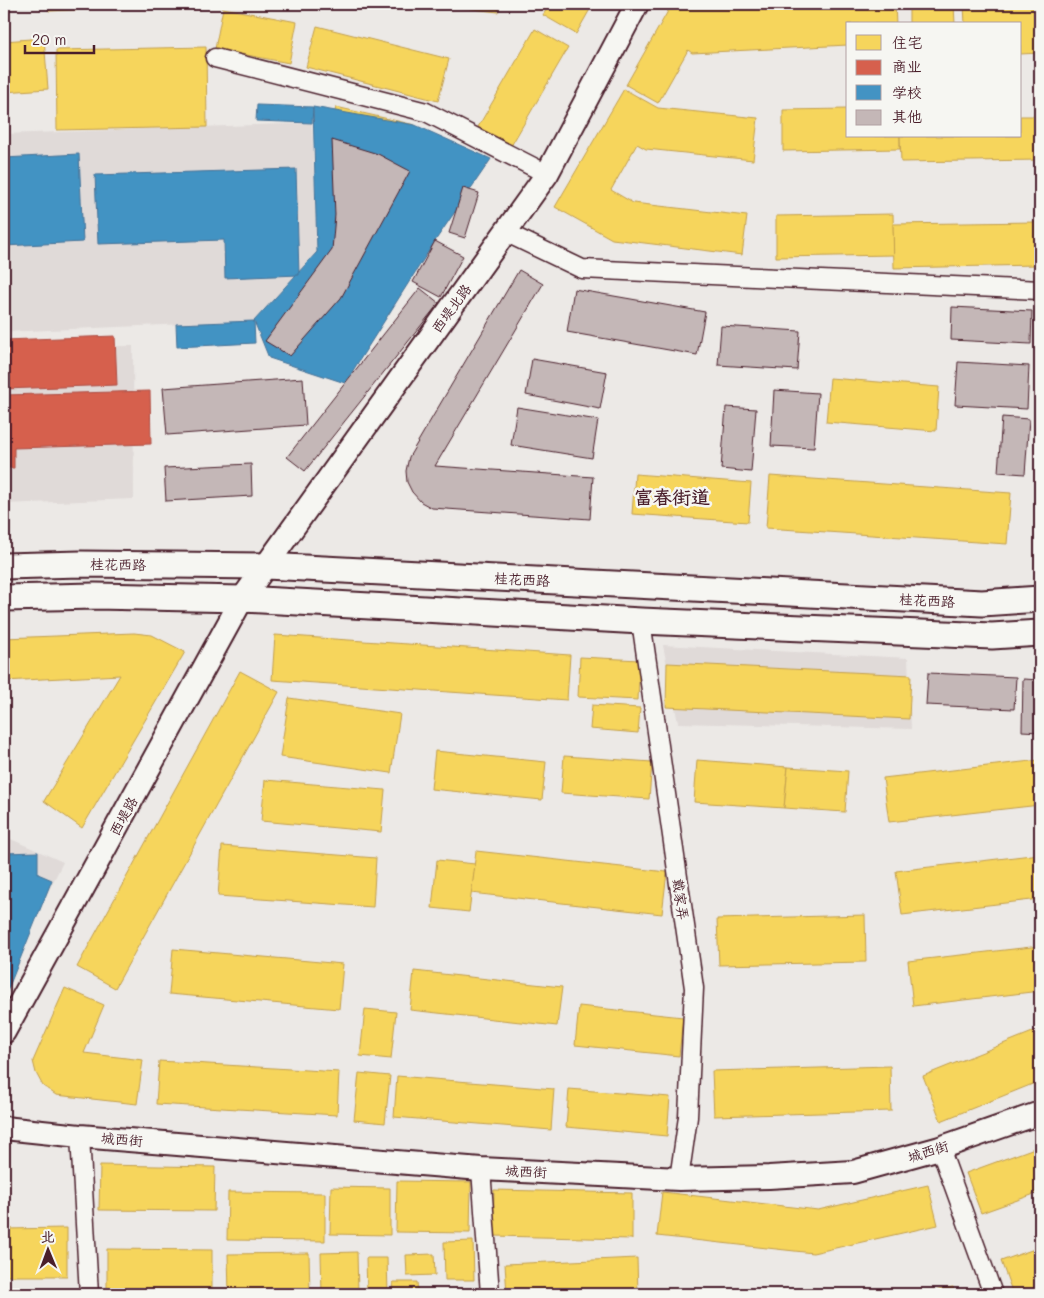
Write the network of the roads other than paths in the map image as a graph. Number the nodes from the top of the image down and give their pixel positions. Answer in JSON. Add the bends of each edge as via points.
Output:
{"nodes":[{"id":1,"x":637,"y":4,"type":"edge"},
{"id":2,"x":215,"y":58,"type":"dead end"},
{"id":3,"x":547,"y":174,"type":"junction"},
{"id":4,"x":505,"y":232,"type":"junction"},
{"id":5,"x":1040,"y":290,"type":"edge"},
{"id":6,"x":4,"y":566,"type":"edge"},
{"id":7,"x":266,"y":566,"type":"junction"},
{"id":8,"x":4,"y":598,"type":"edge"},
{"id":9,"x":242,"y":599,"type":"junction"},
{"id":10,"x":1040,"y":599,"type":"edge"},
{"id":11,"x":642,"y":622,"type":"junction"},
{"id":12,"x":1040,"y":633,"type":"edge"},
{"id":13,"x":4,"y":1032,"type":"edge"},
{"id":14,"x":1040,"y":1112,"type":"edge"},
{"id":15,"x":4,"y":1128,"type":"edge"},
{"id":16,"x":80,"y":1136,"type":"junction"},
{"id":17,"x":940,"y":1148,"type":"junction"},
{"id":18,"x":480,"y":1169,"type":"junction"},
{"id":19,"x":679,"y":1178,"type":"junction"},
{"id":20,"x":90,"y":1294,"type":"edge"},
{"id":21,"x":490,"y":1294,"type":"edge"},
{"id":22,"x":993,"y":1294,"type":"edge"}],
"edges":[{"from":1,"to":3,"type":"street","name":"西堤北路"},
{"from":2,"to":3,"type":"street","via":[[426,112]]},
{"from":3,"to":4,"type":"street","name":"西堤北路"},
{"from":4,"to":5,"type":"street","via":[[582,269]]},
{"from":4,"to":7,"type":"street","name":"西堤北路"},
{"from":6,"to":7,"type":"main road","name":"桂花西路"},
{"from":7,"to":9,"type":"street","name":"西堤北路"},
{"from":7,"to":10,"type":"main road","name":"桂花西路","via":[[982,603]]},
{"from":8,"to":9,"type":"main road"},
{"from":9,"to":11,"type":"main road"},
{"from":9,"to":13,"type":"street","name":"西堤路"},
{"from":11,"to":12,"type":"main road","via":[[992,636]]},
{"from":11,"to":19,"type":"street","name":"戴家弄","via":[[694,988],[688,1116]]},
{"from":14,"to":17,"type":"street","name":"城西街"},
{"from":15,"to":16,"type":"street","name":"城西街"},
{"from":16,"to":18,"type":"street","name":"城西街"},
{"from":16,"to":20,"type":"street"},
{"from":17,"to":19,"type":"street","name":"城西街","via":[[853,1172]]},
{"from":17,"to":22,"type":"street"},
{"from":18,"to":19,"type":"street","name":"城西街"},
{"from":18,"to":21,"type":"street"}]}
